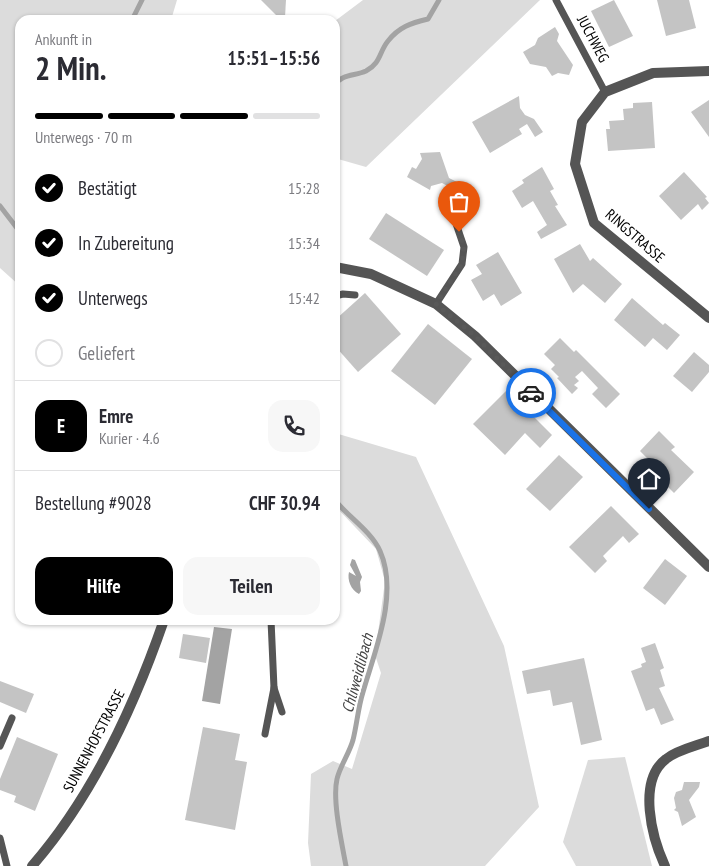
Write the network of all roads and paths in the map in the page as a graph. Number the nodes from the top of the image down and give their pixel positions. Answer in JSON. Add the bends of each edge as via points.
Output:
{"nodes":[{"id":1,"x":556,"y":0,"type":"edge"},
{"id":2,"x":709,"y":71,"type":"edge"},
{"id":3,"x":605,"y":92,"type":"junction"},
{"id":4,"x":448,"y":200,"type":"dead end"},
{"id":5,"x":340,"y":268,"type":"edge"},
{"id":6,"x":340,"y":295,"type":"edge"},
{"id":7,"x":355,"y":295,"type":"dead end"},
{"id":8,"x":436,"y":304,"type":"junction"},
{"id":9,"x":709,"y":318,"type":"edge"},
{"id":10,"x":709,"y":568,"type":"edge"},
{"id":11,"x":162,"y":625,"type":"edge"},
{"id":12,"x":272,"y":625,"type":"edge"},
{"id":13,"x":274,"y":688,"type":"junction"},
{"id":14,"x":282,"y":712,"type":"dead end"},
{"id":15,"x":12,"y":718,"type":"dead end"},
{"id":16,"x":265,"y":734,"type":"dead end"},
{"id":17,"x":709,"y":741,"type":"edge"},
{"id":18,"x":0,"y":746,"type":"edge"},
{"id":19,"x":0,"y":838,"type":"edge"},
{"id":20,"x":7,"y":866,"type":"edge"},
{"id":21,"x":32,"y":866,"type":"edge"},
{"id":22,"x":665,"y":866,"type":"edge"}],
"edges":[{"from":1,"to":3,"type":"lane","name":"JUCHWEG"},
{"from":2,"to":3,"type":"street","via":[[653,73]]},
{"from":3,"to":9,"type":"street","name":"RINGSTRASSE","via":[[582,122],[575,164],[594,222]]},
{"from":4,"to":8,"type":"lane","via":[[464,247],[462,264]]},
{"from":5,"to":8,"type":"street","via":[[370,274]]},
{"from":6,"to":7,"type":"lane"},
{"from":8,"to":10,"type":"street","via":[[475,336]]},
{"from":11,"to":21,"type":"street","name":"SUNNENHOFSTRASSE","via":[[146,674],[100,766],[49,846]]},
{"from":12,"to":13,"type":"lane"},
{"from":13,"to":14,"type":"lane"},
{"from":13,"to":16,"type":"lane"},
{"from":15,"to":18,"type":"lane"},
{"from":17,"to":22,"type":"street","via":[[666,759],[652,777],[648,799],[659,853]]},
{"from":19,"to":20,"type":"lane"}]}
